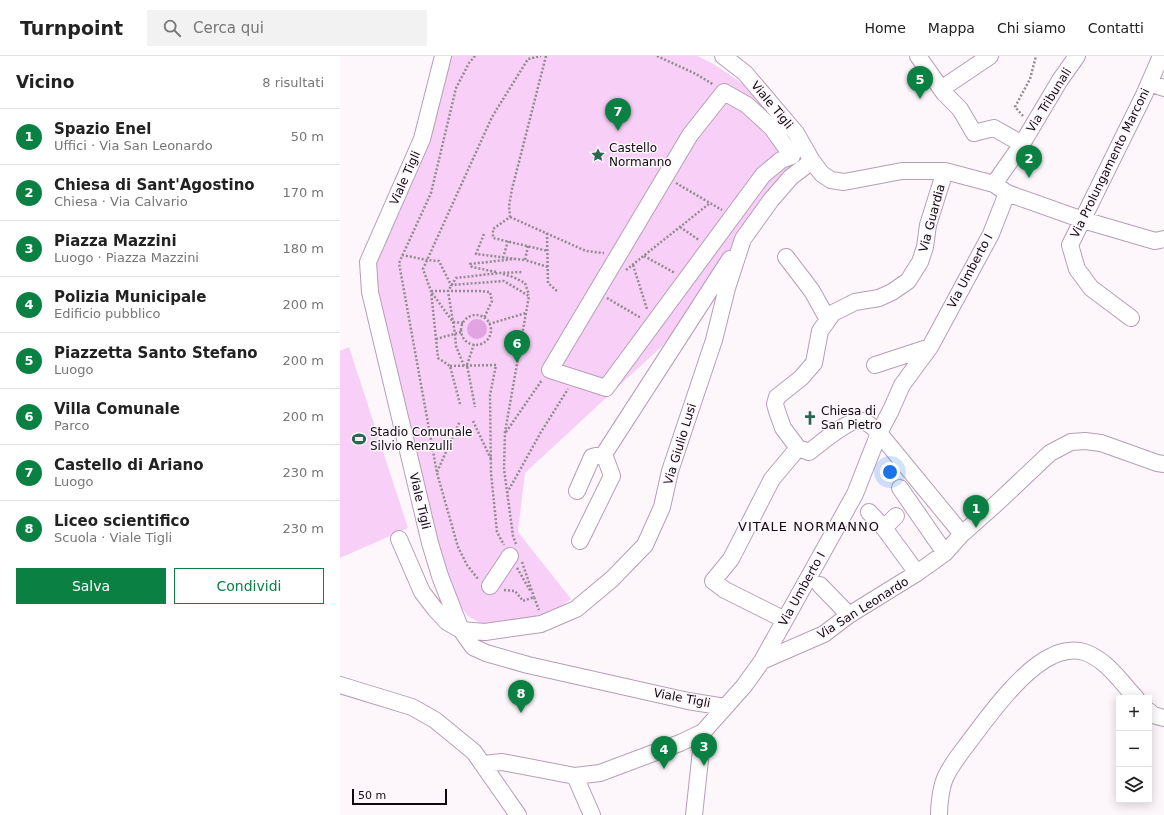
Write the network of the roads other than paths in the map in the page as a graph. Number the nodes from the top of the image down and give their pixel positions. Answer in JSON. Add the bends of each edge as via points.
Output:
{"nodes":[{"id":1,"x":443,"y":56,"type":"edge"},
{"id":2,"x":723,"y":56,"type":"edge"},
{"id":3,"x":917,"y":56,"type":"edge"},
{"id":4,"x":990,"y":56,"type":"edge"},
{"id":5,"x":1077,"y":56,"type":"edge"},
{"id":6,"x":1161,"y":56,"type":"edge"},
{"id":7,"x":1157,"y":86,"type":"edge"},
{"id":8,"x":941,"y":89,"type":"junction"},
{"id":9,"x":1022,"y":144,"type":"junction"},
{"id":10,"x":812,"y":161,"type":"junction"},
{"id":11,"x":944,"y":172,"type":"junction"},
{"id":12,"x":1000,"y":188,"type":"junction"},
{"id":13,"x":1083,"y":220,"type":"junction"},
{"id":14,"x":743,"y":239,"type":"junction"},
{"id":15,"x":1164,"y":239,"type":"edge"},
{"id":16,"x":786,"y":257,"type":"dead end"},
{"id":17,"x":1131,"y":318,"type":"dead end"},
{"id":18,"x":828,"y":320,"type":"junction"},
{"id":19,"x":930,"y":347,"type":"junction"},
{"id":20,"x":875,"y":365,"type":"dead end"},
{"id":21,"x":575,"y":378,"type":"joint"},
{"id":22,"x":879,"y":433,"type":"junction"},
{"id":23,"x":798,"y":448,"type":"junction"},
{"id":24,"x":604,"y":454,"type":"junction"},
{"id":25,"x":1164,"y":464,"type":"edge"},
{"id":26,"x":900,"y":488,"type":"dead end"},
{"id":27,"x":577,"y":491,"type":"dead end"},
{"id":28,"x":869,"y":512,"type":"dead end"},
{"id":29,"x":896,"y":516,"type":"dead end"},
{"id":30,"x":884,"y":528,"type":"junction"},
{"id":31,"x":962,"y":534,"type":"junction"},
{"id":32,"x":399,"y":540,"type":"dead end"},
{"id":33,"x":580,"y":541,"type":"dead end"},
{"id":34,"x":516,"y":554,"type":"road end"},
{"id":35,"x":945,"y":554,"type":"junction"},
{"id":36,"x":917,"y":573,"type":"junction"},
{"id":37,"x":820,"y":585,"type":"dead end"},
{"id":38,"x":490,"y":586,"type":"road end"},
{"id":39,"x":849,"y":614,"type":"junction"},
{"id":40,"x":785,"y":620,"type":"junction"},
{"id":41,"x":461,"y":630,"type":"junction"},
{"id":42,"x":762,"y":661,"type":"junction"},
{"id":43,"x":340,"y":685,"type":"edge"},
{"id":44,"x":1133,"y":695,"type":"edge"},
{"id":45,"x":725,"y":707,"type":"junction"},
{"id":46,"x":1152,"y":714,"type":"edge"},
{"id":47,"x":1164,"y":718,"type":"edge"},
{"id":48,"x":703,"y":732,"type":"junction"},
{"id":49,"x":483,"y":764,"type":"junction"},
{"id":50,"x":575,"y":776,"type":"junction"},
{"id":51,"x":518,"y":815,"type":"edge"},
{"id":52,"x":592,"y":815,"type":"edge"},
{"id":53,"x":694,"y":815,"type":"edge"},
{"id":54,"x":939,"y":815,"type":"edge"}],
"edges":[{"from":1,"to":41,"type":"street","name":"Viale Tigli","via":[[422,139],[368,262],[370,292],[430,543]]},
{"from":2,"to":10,"type":"street","name":"Viale Tigli","via":[[746,74],[766,97],[796,133]]},
{"from":3,"to":8,"type":"street"},
{"from":4,"to":8,"type":"street"},
{"from":5,"to":9,"type":"street","name":"Via Tribunali"},
{"from":6,"to":7,"type":"street","name":"Via Prolungamento Marconi"},
{"from":7,"to":13,"type":"street","name":"Via Prolungamento Marconi"},
{"from":8,"to":9,"type":"street","via":[[960,109],[974,133],[994,128]]},
{"from":9,"to":12,"type":"street","name":"Via Tribunali"},
{"from":10,"to":11,"type":"street","name":"Viale Tigli","via":[[822,174],[831,180],[844,182],[902,171]]},
{"from":10,"to":14,"type":"street","name":"Via Giulio Lusi","via":[[791,177]]},
{"from":11,"to":12,"type":"street","name":"Viale Tigli"},
{"from":11,"to":18,"type":"street","name":"Via Guardia","via":[[928,225],[925,247],[920,262],[908,281],[879,298],[855,302],[838,310]]},
{"from":12,"to":13,"type":"street","name":"Viale Tigli"},
{"from":12,"to":19,"type":"street","name":"Via Umberto I","via":[[991,234]]},
{"from":13,"to":15,"type":"street","name":"Viale Tigli","via":[[1155,241]]},
{"from":13,"to":17,"type":"street","name":"Via Prolungamento Marconi","via":[[1070,245],[1077,269],[1091,288]]},
{"from":14,"to":24,"type":"street"},
{"from":14,"to":41,"type":"street","name":"Via Giulio Lusi","via":[[714,340],[670,471],[662,506],[645,545],[612,579],[576,609],[542,624],[485,632]]},
{"from":16,"to":18,"type":"street","via":[[812,291]]},
{"from":18,"to":23,"type":"street","name":"Via Guardia","via":[[820,332],[814,363],[801,378],[777,397],[775,404],[783,428]]},
{"from":19,"to":20,"type":"street"},
{"from":19,"to":22,"type":"street","name":"Via Umberto I","via":[[902,386]]},
{"from":21,"to":21,"type":"street","via":[[606,388],[763,175],[781,160],[792,156],[772,128],[747,105],[724,92],[690,135],[550,370]]},
{"from":22,"to":23,"type":"street","via":[[864,422],[856,421],[809,452]]},
{"from":22,"to":31,"type":"street"},
{"from":22,"to":40,"type":"street","name":"Via Umberto I","via":[[855,494]]},
{"from":23,"to":40,"type":"street","via":[[772,479],[731,559],[713,581],[725,590]]},
{"from":24,"to":27,"type":"street","via":[[592,457]]},
{"from":24,"to":33,"type":"street","via":[[612,476]]},
{"from":25,"to":31,"type":"street","name":"Via San Leonardo","via":[[1101,443],[1071,442],[1050,453]]},
{"from":26,"to":35,"type":"street"},
{"from":28,"to":30,"type":"street"},
{"from":29,"to":30,"type":"street"},
{"from":30,"to":36,"type":"street"},
{"from":31,"to":35,"type":"street","name":"Via San Leonardo"},
{"from":32,"to":41,"type":"street","via":[[422,592],[447,622]]},
{"from":34,"to":38,"type":"street"},
{"from":35,"to":36,"type":"street","name":"Via San Leonardo"},
{"from":36,"to":39,"type":"street","name":"Via San Leonardo"},
{"from":37,"to":39,"type":"street"},
{"from":39,"to":42,"type":"street","name":"Via San Leonardo","via":[[824,634]]},
{"from":40,"to":42,"type":"street","name":"Via Umberto I"},
{"from":41,"to":45,"type":"street","name":"Viale Tigli","via":[[473,646],[486,653],[688,701]]},
{"from":42,"to":45,"type":"street"},
{"from":43,"to":49,"type":"street","via":[[412,707],[435,720],[474,752]]},
{"from":44,"to":54,"type":"street","via":[[1099,658],[1075,651],[1052,656],[1033,668],[1009,692],[961,753],[945,777]]},
{"from":45,"to":48,"type":"street"},
{"from":46,"to":47,"type":"street"},
{"from":48,"to":50,"type":"street","via":[[600,773]]},
{"from":48,"to":53,"type":"street"},
{"from":49,"to":50,"type":"street","via":[[502,762]]},
{"from":49,"to":51,"type":"street"},
{"from":50,"to":52,"type":"street"}]}
